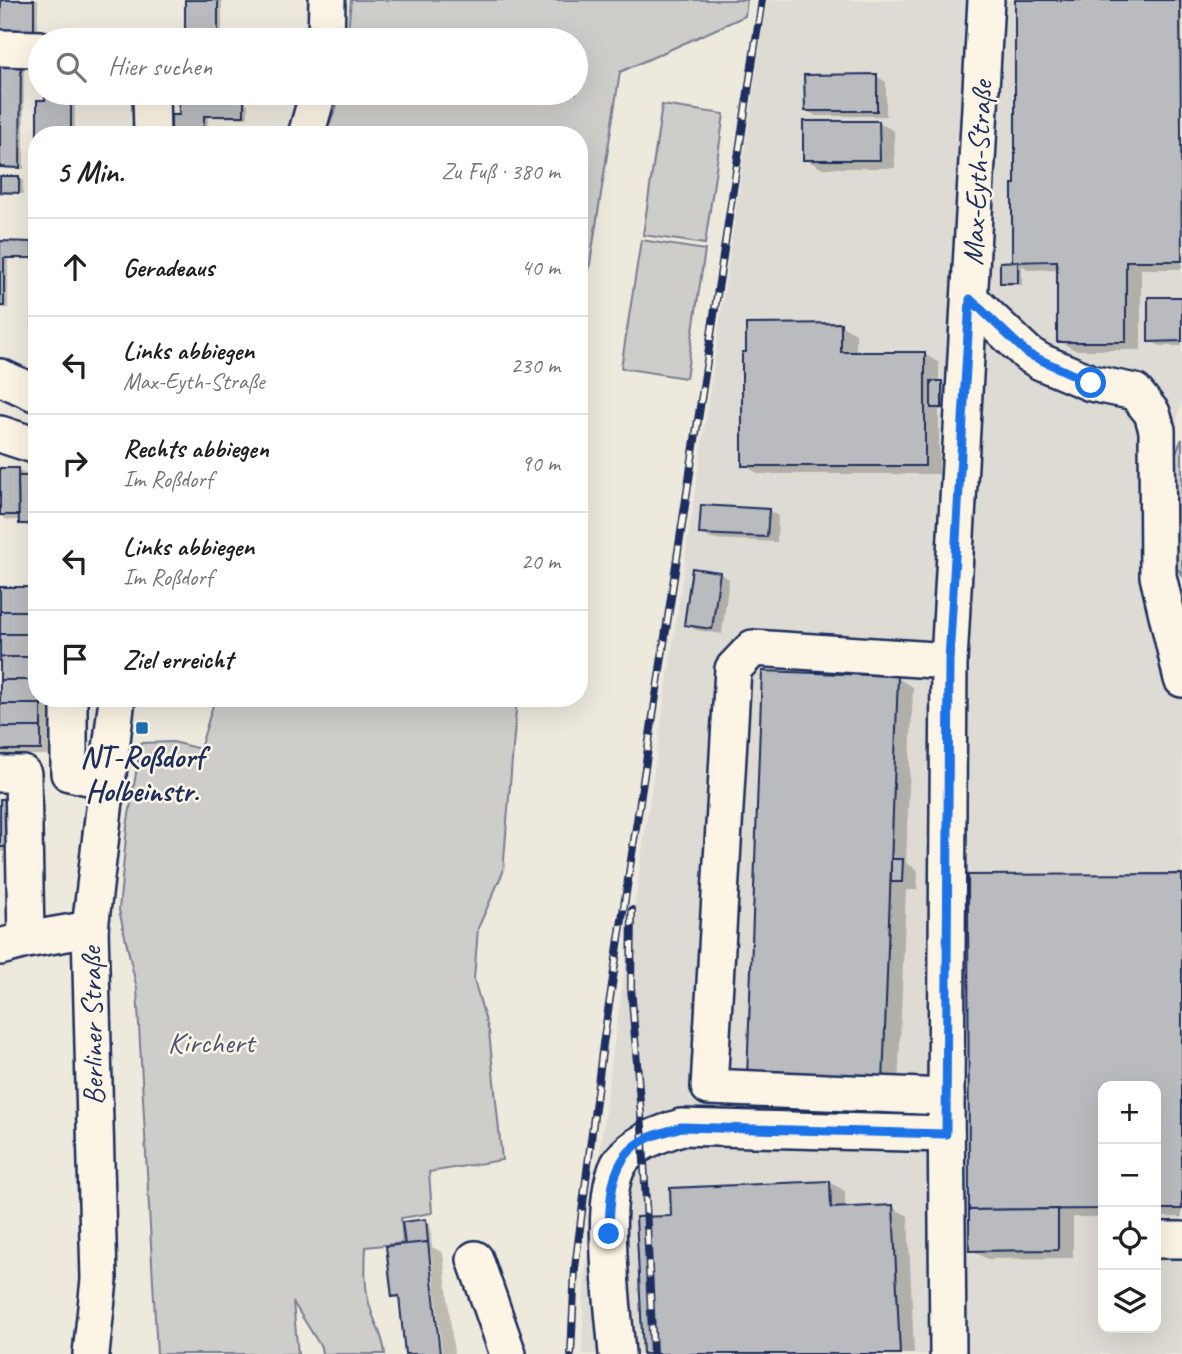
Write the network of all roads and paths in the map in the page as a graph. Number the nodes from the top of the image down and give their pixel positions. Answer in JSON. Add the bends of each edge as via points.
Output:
{"nodes":[{"id":1,"x":327,"y":0,"type":"edge"},
{"id":2,"x":986,"y":0,"type":"edge"},
{"id":3,"x":326,"y":28,"type":"edge"},
{"id":4,"x":0,"y":48,"type":"edge"},
{"id":5,"x":28,"y":49,"type":"edge"},
{"id":6,"x":151,"y":105,"type":"edge"},
{"id":7,"x":315,"y":105,"type":"edge"},
{"id":8,"x":152,"y":126,"type":"edge"},
{"id":9,"x":309,"y":126,"type":"edge"},
{"id":10,"x":970,"y":299,"type":"junction"},
{"id":11,"x":0,"y":377,"type":"edge"},
{"id":12,"x":28,"y":390,"type":"edge"},
{"id":13,"x":0,"y":434,"type":"edge"},
{"id":14,"x":28,"y":443,"type":"edge"},
{"id":15,"x":949,"y":661,"type":"junction"},
{"id":16,"x":1182,"y":679,"type":"edge"},
{"id":17,"x":69,"y":707,"type":"edge"},
{"id":18,"x":116,"y":707,"type":"edge"},
{"id":19,"x":11,"y":774,"type":"edge"},
{"id":20,"x":107,"y":781,"type":"junction"},
{"id":21,"x":90,"y":929,"type":"junction"},
{"id":22,"x":13,"y":943,"type":"edge"},
{"id":23,"x":946,"y":1097,"type":"junction"},
{"id":24,"x":946,"y":1134,"type":"junction"},
{"id":25,"x":1161,"y":1240,"type":"edge"},
{"id":26,"x":1182,"y":1240,"type":"edge"},
{"id":27,"x":475,"y":1259,"type":"dead end"},
{"id":28,"x":91,"y":1354,"type":"edge"},
{"id":29,"x":508,"y":1354,"type":"edge"},
{"id":30,"x":617,"y":1354,"type":"edge"},
{"id":31,"x":948,"y":1354,"type":"edge"}],
"edges":[{"from":1,"to":3,"type":"street"},
{"from":2,"to":10,"type":"street","name":"Max-Eyth-Straße"},
{"from":4,"to":5,"type":"street"},
{"from":6,"to":8,"type":"street"},
{"from":7,"to":9,"type":"street"},
{"from":10,"to":15,"type":"street","name":"Max-Eyth-Straße"},
{"from":10,"to":16,"type":"street","via":[[1028,354],[1091,383],[1135,392],[1152,413],[1157,430],[1158,576]]},
{"from":11,"to":12,"type":"street"},
{"from":13,"to":14,"type":"street"},
{"from":15,"to":23,"type":"street","name":"Max-Eyth-Straße"},
{"from":15,"to":23,"type":"street","via":[[753,648],[733,669],[709,1087]]},
{"from":17,"to":20,"type":"street","via":[[69,774]]},
{"from":18,"to":20,"type":"street","name":"Berliner Straße"},
{"from":19,"to":22,"type":"street"},
{"from":20,"to":21,"type":"street","name":"Berliner Straße"},
{"from":21,"to":22,"type":"street"},
{"from":21,"to":28,"type":"street","name":"Berliner Straße","via":[[99,1280]]},
{"from":23,"to":24,"type":"street","name":"Max-Eyth-Straße"},
{"from":24,"to":30,"type":"street","via":[[681,1127],[643,1140],[620,1162],[610,1194]]},
{"from":24,"to":31,"type":"street","name":"Max-Eyth-Straße"},
{"from":25,"to":26,"type":"street"},
{"from":27,"to":29,"type":"street"}]}
